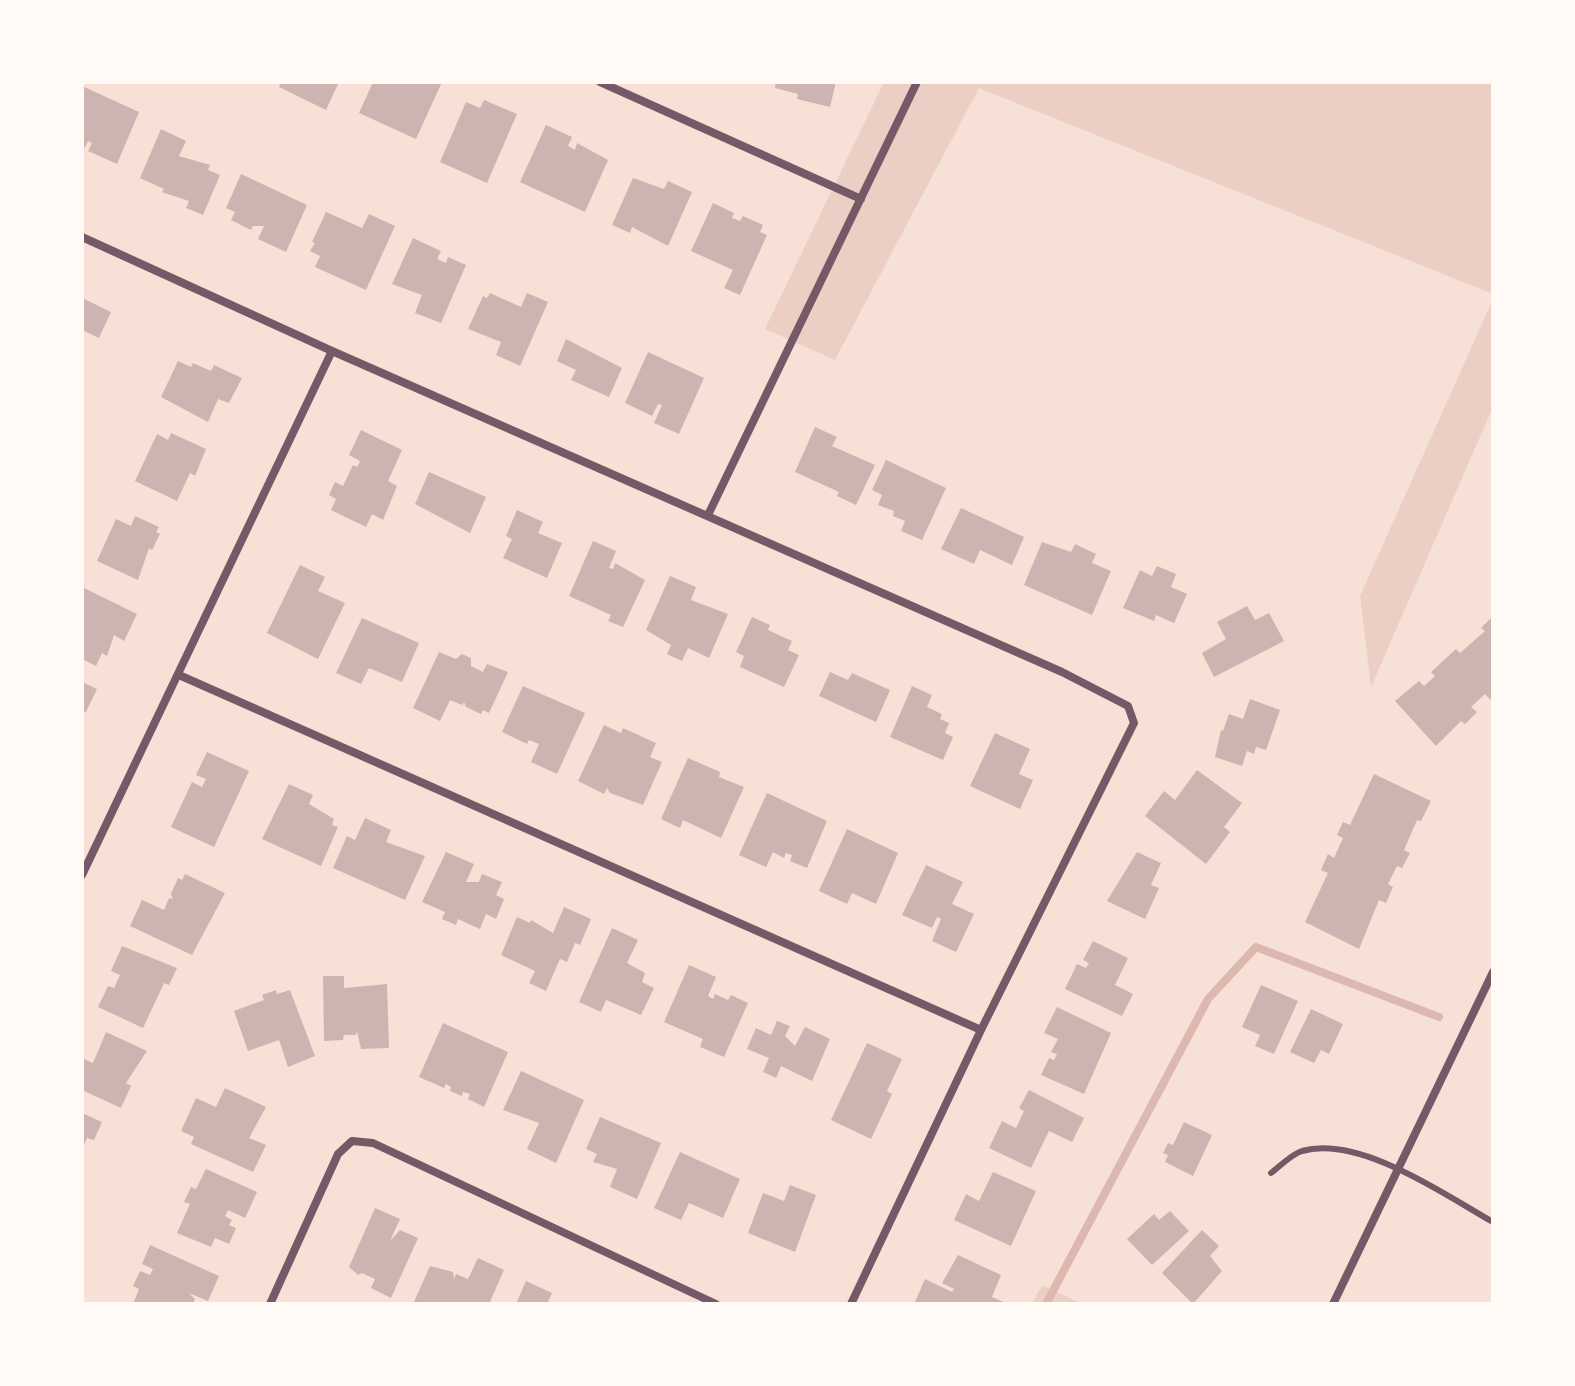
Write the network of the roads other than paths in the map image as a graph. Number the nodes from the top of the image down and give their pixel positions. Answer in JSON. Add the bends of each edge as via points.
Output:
{"nodes":[{"id":1,"x":600,"y":82,"type":"edge"},
{"id":2,"x":917,"y":82,"type":"edge"},
{"id":3,"x":861,"y":199,"type":"junction"},
{"id":4,"x":82,"y":237,"type":"edge"},
{"id":5,"x":332,"y":351,"type":"junction"},
{"id":6,"x":708,"y":515,"type":"junction"},
{"id":7,"x":179,"y":675,"type":"junction"},
{"id":8,"x":82,"y":875,"type":"edge"},
{"id":9,"x":1493,"y":972,"type":"edge"},
{"id":10,"x":981,"y":1030,"type":"junction"},
{"id":11,"x":1398,"y":1169,"type":"junction"},
{"id":12,"x":1271,"y":1173,"type":"dead end"},
{"id":13,"x":1493,"y":1222,"type":"edge"},
{"id":14,"x":270,"y":1304,"type":"edge"},
{"id":15,"x":716,"y":1304,"type":"edge"},
{"id":16,"x":851,"y":1304,"type":"edge"},
{"id":17,"x":1333,"y":1304,"type":"edge"}],
"edges":[{"from":1,"to":3,"type":"street"},
{"from":2,"to":3,"type":"street"},
{"from":3,"to":6,"type":"street"},
{"from":4,"to":5,"type":"street"},
{"from":5,"to":6,"type":"street"},
{"from":5,"to":7,"type":"street"},
{"from":6,"to":10,"type":"street","via":[[1128,706],[1134,723]]},
{"from":7,"to":8,"type":"street"},
{"from":7,"to":10,"type":"street"},
{"from":9,"to":11,"type":"street"},
{"from":10,"to":16,"type":"street"},
{"from":11,"to":12,"type":"lane","via":[[1345,1150],[1301,1151]]},
{"from":11,"to":13,"type":"lane"},
{"from":11,"to":17,"type":"street"},
{"from":14,"to":15,"type":"street","via":[[338,1154],[352,1141],[373,1143]]}]}
